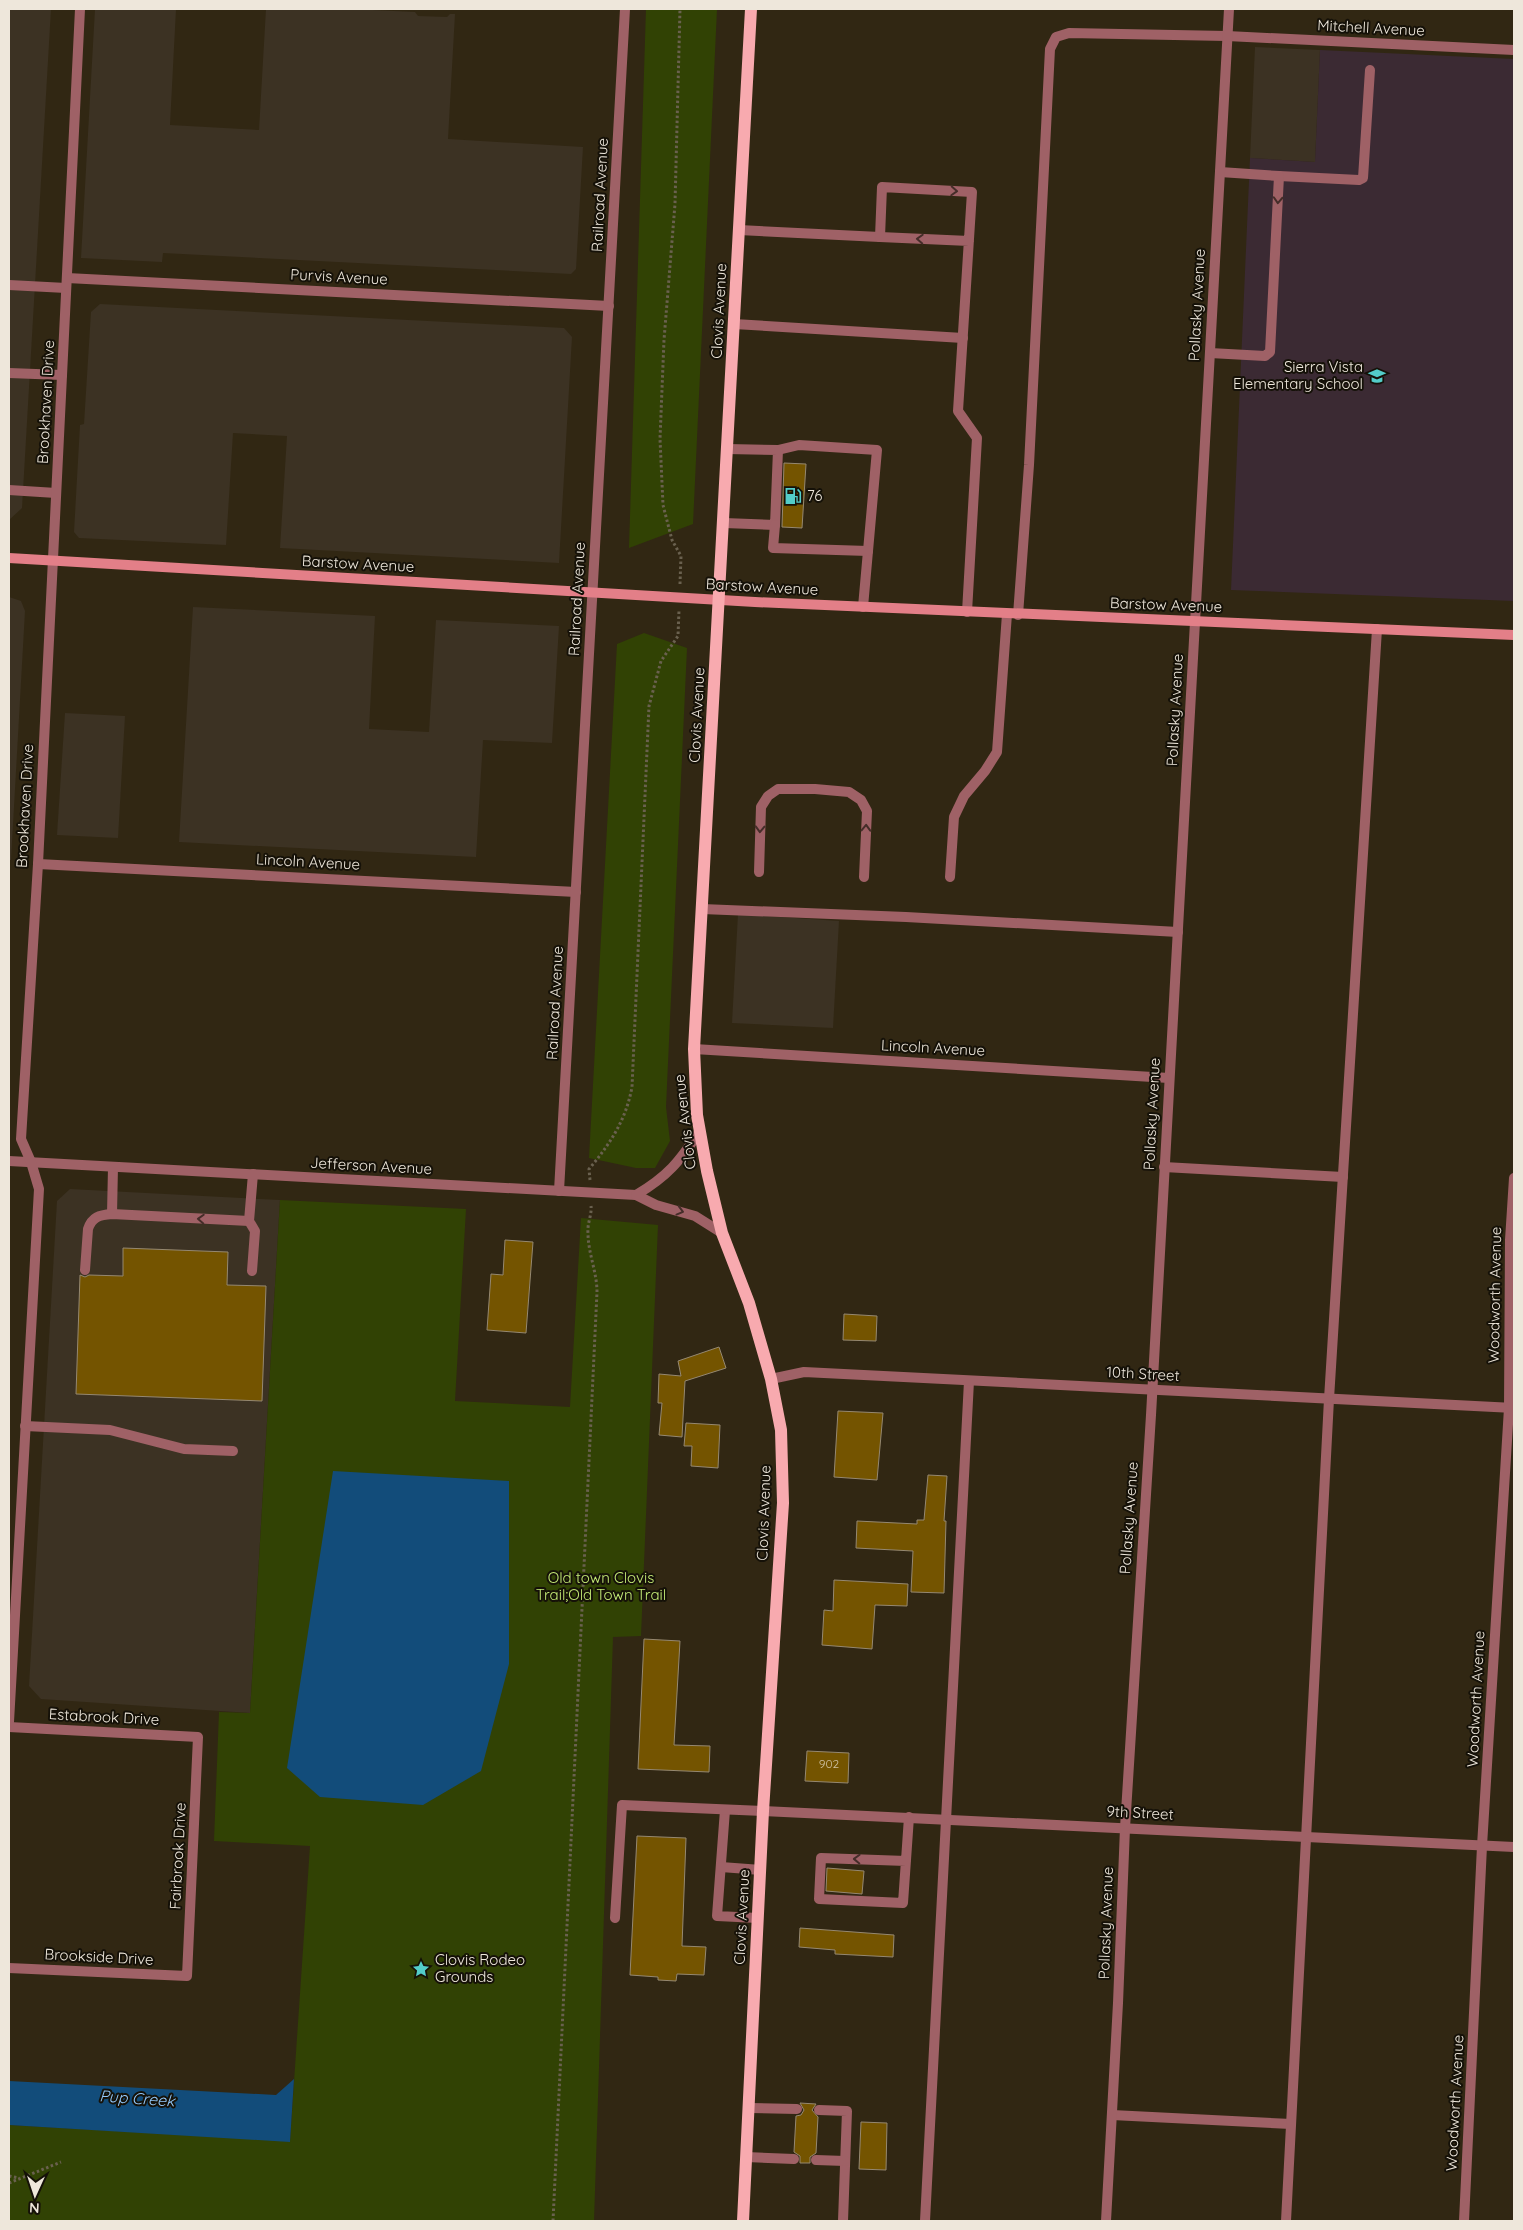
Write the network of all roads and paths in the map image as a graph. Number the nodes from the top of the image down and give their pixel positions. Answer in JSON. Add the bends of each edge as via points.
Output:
{"nodes":[{"id":1,"x":80,"y":9,"type":"edge"},
{"id":2,"x":626,"y":9,"type":"edge"},
{"id":3,"x":680,"y":9,"type":"edge"},
{"id":4,"x":751,"y":9,"type":"edge"},
{"id":5,"x":1229,"y":9,"type":"edge"},
{"id":6,"x":1227,"y":36,"type":"junction"},
{"id":7,"x":1514,"y":50,"type":"edge"},
{"id":8,"x":1370,"y":70,"type":"dead end"},
{"id":9,"x":1220,"y":172,"type":"junction"},
{"id":10,"x":1279,"y":176,"type":"junction"},
{"id":11,"x":739,"y":230,"type":"junction"},
{"id":12,"x":880,"y":237,"type":"junction"},
{"id":13,"x":969,"y":241,"type":"junction"},
{"id":14,"x":67,"y":283,"type":"junction"},
{"id":15,"x":9,"y":285,"type":"edge"},
{"id":16,"x":609,"y":306,"type":"junction"},
{"id":17,"x":734,"y":324,"type":"junction"},
{"id":18,"x":962,"y":338,"type":"junction"},
{"id":19,"x":1210,"y":353,"type":"junction"},
{"id":20,"x":9,"y":373,"type":"edge"},
{"id":21,"x":62,"y":375,"type":"junction"},
{"id":22,"x":728,"y":449,"type":"junction"},
{"id":23,"x":778,"y":450,"type":"junction"},
{"id":24,"x":9,"y":490,"type":"edge"},
{"id":25,"x":56,"y":494,"type":"junction"},
{"id":26,"x":724,"y":522,"type":"junction"},
{"id":27,"x":774,"y":525,"type":"junction"},
{"id":28,"x":868,"y":551,"type":"junction"},
{"id":29,"x":9,"y":558,"type":"edge"},
{"id":30,"x":53,"y":560,"type":"junction"},
{"id":31,"x":593,"y":593,"type":"junction"},
{"id":32,"x":680,"y":598,"type":"junction"},
{"id":33,"x":720,"y":600,"type":"junction"},
{"id":34,"x":863,"y":607,"type":"junction"},
{"id":35,"x":967,"y":612,"type":"junction"},
{"id":36,"x":1006,"y":614,"type":"junction"},
{"id":37,"x":1018,"y":614,"type":"junction"},
{"id":38,"x":1195,"y":620,"type":"junction"},
{"id":39,"x":1378,"y":630,"type":"junction"},
{"id":40,"x":1514,"y":635,"type":"edge"},
{"id":41,"x":38,"y":864,"type":"junction"},
{"id":42,"x":759,"y":872,"type":"dead end"},
{"id":43,"x":864,"y":877,"type":"dead end"},
{"id":44,"x":950,"y":877,"type":"dead end"},
{"id":45,"x":576,"y":892,"type":"junction"},
{"id":46,"x":702,"y":909,"type":"junction"},
{"id":47,"x":1178,"y":932,"type":"junction"},
{"id":48,"x":694,"y":1049,"type":"junction"},
{"id":49,"x":1169,"y":1078,"type":"junction"},
{"id":50,"x":699,"y":1132,"type":"junction"},
{"id":51,"x":9,"y":1161,"type":"edge"},
{"id":52,"x":31,"y":1162,"type":"junction"},
{"id":53,"x":113,"y":1167,"type":"junction"},
{"id":54,"x":1164,"y":1167,"type":"junction"},
{"id":55,"x":254,"y":1174,"type":"junction"},
{"id":56,"x":1343,"y":1177,"type":"junction"},
{"id":57,"x":1514,"y":1178,"type":"edge"},
{"id":58,"x":559,"y":1191,"type":"junction"},
{"id":59,"x":590,"y":1193,"type":"junction"},
{"id":60,"x":636,"y":1195,"type":"junction"},
{"id":61,"x":112,"y":1214,"type":"junction"},
{"id":62,"x":249,"y":1221,"type":"junction"},
{"id":63,"x":722,"y":1233,"type":"junction"},
{"id":64,"x":85,"y":1270,"type":"dead end"},
{"id":65,"x":252,"y":1271,"type":"dead end"},
{"id":66,"x":771,"y":1379,"type":"junction"},
{"id":67,"x":970,"y":1381,"type":"junction"},
{"id":68,"x":1152,"y":1390,"type":"junction"},
{"id":69,"x":1329,"y":1399,"type":"junction"},
{"id":70,"x":1512,"y":1408,"type":"edge"},
{"id":71,"x":25,"y":1426,"type":"junction"},
{"id":72,"x":233,"y":1451,"type":"dead end"},
{"id":73,"x":9,"y":1722,"type":"edge"},
{"id":74,"x":9,"y":1727,"type":"edge"},
{"id":75,"x":198,"y":1737,"type":"joint"},
{"id":76,"x":725,"y":1810,"type":"junction"},
{"id":77,"x":763,"y":1811,"type":"junction"},
{"id":78,"x":909,"y":1817,"type":"junction"},
{"id":79,"x":946,"y":1819,"type":"junction"},
{"id":80,"x":1125,"y":1828,"type":"junction"},
{"id":81,"x":1306,"y":1837,"type":"junction"},
{"id":82,"x":1482,"y":1846,"type":"junction"},
{"id":83,"x":1514,"y":1847,"type":"edge"},
{"id":84,"x":906,"y":1861,"type":"junction"},
{"id":85,"x":721,"y":1867,"type":"junction"},
{"id":86,"x":761,"y":1870,"type":"junction"},
{"id":87,"x":614,"y":1918,"type":"dead end"},
{"id":88,"x":758,"y":1918,"type":"junction"},
{"id":89,"x":9,"y":1968,"type":"edge"},
{"id":90,"x":187,"y":1976,"type":"joint"},
{"id":91,"x":749,"y":2108,"type":"junction"},
{"id":92,"x":797,"y":2110,"type":"dead end"},
{"id":93,"x":819,"y":2110,"type":"dead end"},
{"id":94,"x":1112,"y":2114,"type":"junction"},
{"id":95,"x":1291,"y":2124,"type":"junction"},
{"id":96,"x":746,"y":2158,"type":"junction"},
{"id":97,"x":794,"y":2159,"type":"dead end"},
{"id":98,"x":816,"y":2160,"type":"dead end"},
{"id":99,"x":845,"y":2161,"type":"junction"},
{"id":100,"x":61,"y":2162,"type":"dead end"},
{"id":101,"x":9,"y":2176,"type":"edge"},
{"id":102,"x":19,"y":2178,"type":"junction"},
{"id":103,"x":9,"y":2183,"type":"edge"},
{"id":104,"x":552,"y":2221,"type":"edge"},
{"id":105,"x":743,"y":2221,"type":"edge"},
{"id":106,"x":842,"y":2221,"type":"edge"},
{"id":107,"x":925,"y":2221,"type":"edge"},
{"id":108,"x":1106,"y":2221,"type":"edge"},
{"id":109,"x":1286,"y":2221,"type":"edge"},
{"id":110,"x":1464,"y":2221,"type":"edge"}],
"edges":[{"from":1,"to":14,"type":"street","name":"Brookhaven Drive"},
{"from":2,"to":16,"type":"street","name":"Railroad Avenue"},
{"from":3,"to":32,"type":"path","via":[[675,204],[660,439],[663,505],[672,540],[681,556]]},
{"from":4,"to":11,"type":"main road","name":"Clovis Avenue"},
{"from":5,"to":6,"type":"street","name":"Pollasky Avenue"},
{"from":6,"to":7,"type":"street","name":"Mitchell Avenue"},
{"from":6,"to":9,"type":"street","name":"Pollasky Avenue"},
{"from":6,"to":37,"type":"street","name":"Mitchell Avenue","via":[[1069,33],[1056,37],[1050,49],[1029,465]]},
{"from":8,"to":10,"type":"street","via":[[1363,178]]},
{"from":9,"to":10,"type":"street"},
{"from":9,"to":19,"type":"street","name":"Pollasky Avenue"},
{"from":10,"to":19,"type":"street","one_way":true,"via":[[1270,352],[1265,356]]},
{"from":11,"to":12,"type":"street"},
{"from":11,"to":17,"type":"main road","name":"Clovis Avenue"},
{"from":13,"to":12,"type":"street","one_way":true},
{"from":12,"to":13,"type":"street","one_way":true,"via":[[882,186],[972,192]]},
{"from":13,"to":18,"type":"street"},
{"from":14,"to":15,"type":"street","name":"Purvis Avenue"},
{"from":14,"to":16,"type":"street","name":"Purvis Avenue"},
{"from":14,"to":21,"type":"street","name":"Brookhaven Drive"},
{"from":16,"to":31,"type":"street","name":"Railroad Avenue"},
{"from":17,"to":18,"type":"street"},
{"from":17,"to":22,"type":"main road","name":"Clovis Avenue"},
{"from":18,"to":35,"type":"street","via":[[958,412],[977,438]]},
{"from":19,"to":38,"type":"street","name":"Pollasky Avenue"},
{"from":20,"to":21,"type":"street"},
{"from":21,"to":25,"type":"street","name":"Brookhaven Drive"},
{"from":22,"to":23,"type":"street"},
{"from":22,"to":26,"type":"main road","name":"Clovis Avenue"},
{"from":23,"to":27,"type":"street"},
{"from":23,"to":28,"type":"street","via":[[799,445],[877,450]]},
{"from":24,"to":25,"type":"street"},
{"from":25,"to":30,"type":"street","name":"Brookhaven Drive"},
{"from":26,"to":27,"type":"street"},
{"from":26,"to":33,"type":"main road","name":"Clovis Avenue"},
{"from":27,"to":28,"type":"street","via":[[773,548]]},
{"from":28,"to":34,"type":"street"},
{"from":29,"to":30,"type":"main road","name":"Barstow Avenue"},
{"from":30,"to":31,"type":"main road","name":"Barstow Avenue"},
{"from":30,"to":41,"type":"street","name":"Brookhaven Drive"},
{"from":31,"to":32,"type":"main road","name":"Barstow Avenue"},
{"from":31,"to":45,"type":"street","name":"Railroad Avenue"},
{"from":32,"to":33,"type":"main road","name":"Barstow Avenue"},
{"from":32,"to":59,"type":"path","via":[[678,636],[661,661],[649,706],[632,1087],[620,1126],[589,1169]]},
{"from":33,"to":34,"type":"main road","name":"Barstow Avenue"},
{"from":33,"to":46,"type":"main road","name":"Clovis Avenue"},
{"from":34,"to":35,"type":"main road","name":"Barstow Avenue"},
{"from":35,"to":36,"type":"main road","name":"Barstow Avenue"},
{"from":36,"to":37,"type":"main road","name":"Barstow Avenue"},
{"from":36,"to":44,"type":"street","via":[[997,752],[964,796],[954,817]]},
{"from":37,"to":38,"type":"main road","name":"Barstow Avenue"},
{"from":38,"to":39,"type":"main road","name":"Barstow Avenue"},
{"from":38,"to":47,"type":"street","name":"Pollasky Avenue"},
{"from":39,"to":40,"type":"main road","name":"Barstow Avenue"},
{"from":39,"to":56,"type":"street"},
{"from":41,"to":45,"type":"street","name":"Lincoln Avenue"},
{"from":41,"to":52,"type":"street","name":"Brookhaven Drive","via":[[21,1139]]},
{"from":43,"to":42,"type":"street","one_way":true,"via":[[867,811],[861,800],[849,792],[815,789],[778,789],[768,796],[761,807]]},
{"from":45,"to":58,"type":"street","name":"Railroad Avenue"},
{"from":46,"to":47,"type":"street"},
{"from":46,"to":48,"type":"main road","name":"Clovis Avenue"},
{"from":47,"to":49,"type":"street","name":"Pollasky Avenue"},
{"from":48,"to":49,"type":"street","name":"Lincoln Avenue"},
{"from":48,"to":50,"type":"main road","name":"Clovis Avenue"},
{"from":49,"to":54,"type":"street","name":"Pollasky Avenue"},
{"from":50,"to":60,"type":"street","via":[[676,1165]]},
{"from":50,"to":63,"type":"main road","name":"Clovis Avenue"},
{"from":51,"to":52,"type":"street","name":"Jefferson Avenue"},
{"from":52,"to":53,"type":"street","name":"Jefferson Avenue"},
{"from":52,"to":71,"type":"street","name":"Brookhaven Drive","via":[[38,1189]]},
{"from":53,"to":55,"type":"street","name":"Jefferson Avenue"},
{"from":53,"to":61,"type":"street"},
{"from":54,"to":56,"type":"street"},
{"from":54,"to":68,"type":"street","name":"Pollasky Avenue"},
{"from":55,"to":58,"type":"street","name":"Jefferson Avenue"},
{"from":55,"to":62,"type":"street"},
{"from":56,"to":69,"type":"street"},
{"from":57,"to":70,"type":"street","name":"Woodworth Avenue","via":[[1510,1240]]},
{"from":58,"to":59,"type":"street","name":"Jefferson Avenue"},
{"from":59,"to":60,"type":"street","name":"Jefferson Avenue"},
{"from":59,"to":104,"type":"path","via":[[591,1214],[587,1232],[597,1292]]},
{"from":60,"to":63,"type":"street","name":"Jefferson Avenue","one_way":true,"via":[[656,1205],[695,1216]]},
{"from":62,"to":61,"type":"street","one_way":true},
{"from":61,"to":64,"type":"street","via":[[97,1216],[90,1223]]},
{"from":62,"to":65,"type":"street","via":[[255,1231]]},
{"from":63,"to":66,"type":"main road","name":"Clovis Avenue","via":[[749,1303]]},
{"from":66,"to":67,"type":"street","name":"10th Street","via":[[806,1372]]},
{"from":66,"to":77,"type":"main road","name":"Clovis Avenue","via":[[781,1430],[783,1503]]},
{"from":67,"to":68,"type":"street","name":"10th Street"},
{"from":67,"to":79,"type":"street"},
{"from":68,"to":69,"type":"street","name":"10th Street"},
{"from":68,"to":80,"type":"street","name":"Pollasky Avenue"},
{"from":69,"to":70,"type":"street","name":"10th Street"},
{"from":69,"to":81,"type":"street"},
{"from":70,"to":82,"type":"street","name":"Woodworth Avenue"},
{"from":71,"to":72,"type":"street","via":[[110,1430],[184,1449]]},
{"from":71,"to":73,"type":"street","name":"Brookhaven Drive"},
{"from":74,"to":75,"type":"street","name":"Estabrook Drive"},
{"from":75,"to":90,"type":"street","name":"Fairbrook Drive"},
{"from":76,"to":77,"type":"street","name":"9th Street"},
{"from":76,"to":85,"type":"street"},
{"from":76,"to":87,"type":"street","name":"9th Street","via":[[622,1805]]},
{"from":77,"to":78,"type":"street","name":"9th Street"},
{"from":77,"to":86,"type":"main road","name":"Clovis Avenue"},
{"from":78,"to":79,"type":"street","name":"9th Street"},
{"from":78,"to":84,"type":"street"},
{"from":79,"to":80,"type":"street","name":"9th Street"},
{"from":79,"to":107,"type":"street"},
{"from":80,"to":81,"type":"street","name":"9th Street"},
{"from":80,"to":94,"type":"street","name":"Pollasky Avenue"},
{"from":81,"to":82,"type":"street","name":"9th Street"},
{"from":81,"to":95,"type":"street"},
{"from":82,"to":83,"type":"street","name":"9th Street"},
{"from":82,"to":110,"type":"street","name":"Woodworth Avenue"},
{"from":84,"to":84,"type":"street","one_way":true,"via":[[821,1858],[819,1899],[903,1903]]},
{"from":85,"to":86,"type":"street"},
{"from":85,"to":88,"type":"street","via":[[718,1916]]},
{"from":86,"to":88,"type":"main road","name":"Clovis Avenue"},
{"from":88,"to":91,"type":"main road","name":"Clovis Avenue"},
{"from":89,"to":90,"type":"street","name":"Brookside Drive"},
{"from":91,"to":92,"type":"street"},
{"from":91,"to":96,"type":"main road","name":"Clovis Avenue"},
{"from":93,"to":99,"type":"street","via":[[847,2112]]},
{"from":94,"to":95,"type":"street"},
{"from":94,"to":108,"type":"street","name":"Pollasky Avenue"},
{"from":95,"to":109,"type":"street"},
{"from":96,"to":97,"type":"street"},
{"from":96,"to":105,"type":"main road","name":"Clovis Avenue"},
{"from":98,"to":99,"type":"street"},
{"from":99,"to":106,"type":"street"},
{"from":100,"to":102,"type":"path"},
{"from":101,"to":102,"type":"path"},
{"from":102,"to":103,"type":"path"}]}
